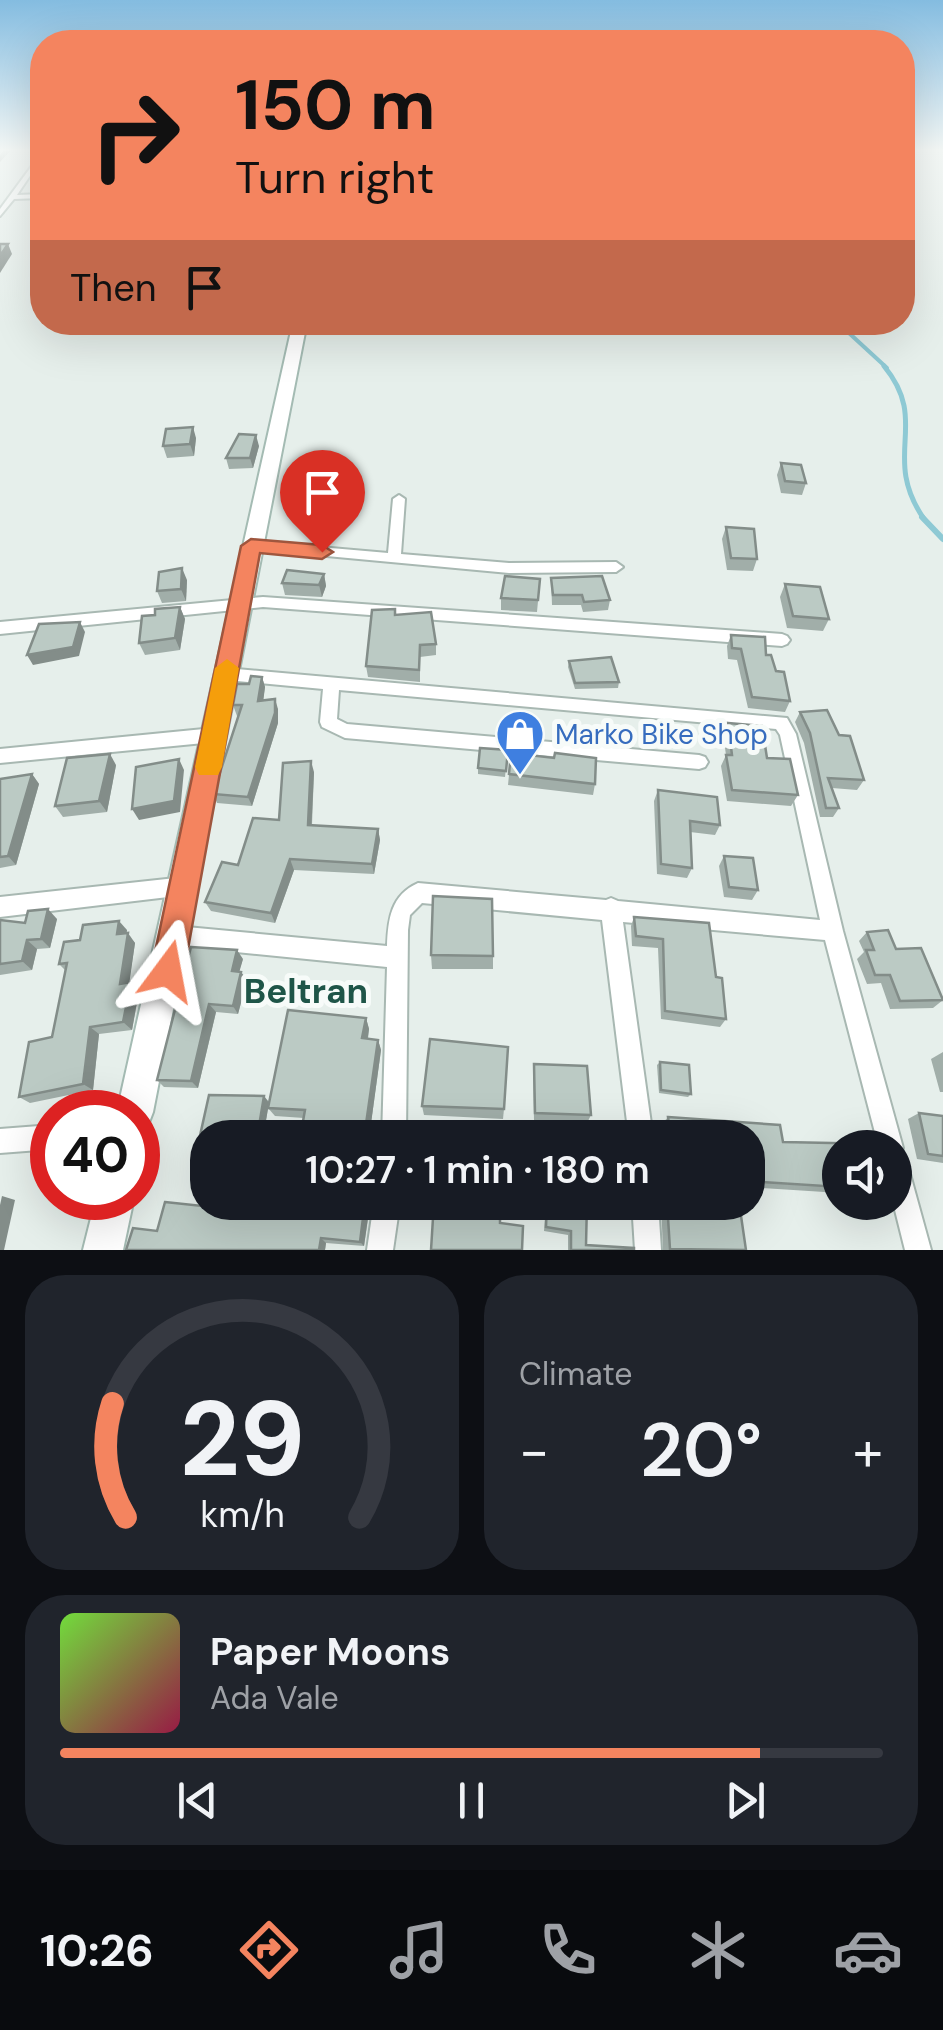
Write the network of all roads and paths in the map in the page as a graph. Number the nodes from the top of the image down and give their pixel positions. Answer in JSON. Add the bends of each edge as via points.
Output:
{"nodes":[{"id":1,"x":297,"y":335,"type":"edge"},
{"id":2,"x":399,"y":499,"type":"dead end"},
{"id":3,"x":251,"y":546,"type":"junction"},
{"id":4,"x":394,"y":558,"type":"junction"},
{"id":5,"x":616,"y":568,"type":"dead end"},
{"id":6,"x":240,"y":604,"type":"junction"},
{"id":7,"x":0,"y":628,"type":"edge"},
{"id":8,"x":782,"y":640,"type":"dead end"},
{"id":9,"x":226,"y":674,"type":"junction"},
{"id":10,"x":331,"y":687,"type":"junction"},
{"id":11,"x":214,"y":734,"type":"junction"},
{"id":12,"x":0,"y":756,"type":"edge"},
{"id":13,"x":699,"y":762,"type":"dead end"},
{"id":14,"x":186,"y":886,"type":"junction"},
{"id":15,"x":0,"y":907,"type":"edge"},
{"id":16,"x":611,"y":908,"type":"junction"},
{"id":17,"x":833,"y":931,"type":"junction"},
{"id":18,"x":176,"y":936,"type":"junction"},
{"id":19,"x":396,"y":957,"type":"junction"},
{"id":20,"x":140,"y":1090,"type":"edge"},
{"id":21,"x":394,"y":1120,"type":"edge"},
{"id":22,"x":639,"y":1120,"type":"edge"},
{"id":23,"x":886,"y":1130,"type":"edge"},
{"id":24,"x":30,"y":1139,"type":"edge"},
{"id":25,"x":0,"y":1141,"type":"edge"},
{"id":26,"x":110,"y":1220,"type":"edge"},
{"id":27,"x":384,"y":1220,"type":"edge"},
{"id":28,"x":646,"y":1220,"type":"edge"},
{"id":29,"x":910,"y":1220,"type":"edge"},
{"id":30,"x":103,"y":1250,"type":"edge"},
{"id":31,"x":380,"y":1250,"type":"edge"},
{"id":32,"x":648,"y":1250,"type":"edge"},
{"id":33,"x":918,"y":1250,"type":"edge"}],
"edges":[{"from":1,"to":3,"type":"street"},
{"from":2,"to":4,"type":"street"},
{"from":3,"to":4,"type":"street"},
{"from":3,"to":6,"type":"street"},
{"from":4,"to":5,"type":"street"},
{"from":6,"to":7,"type":"street"},
{"from":6,"to":8,"type":"street"},
{"from":6,"to":9,"type":"street"},
{"from":9,"to":10,"type":"street"},
{"from":9,"to":11,"type":"street"},
{"from":10,"to":13,"type":"street","via":[[328,722],[345,731]]},
{"from":10,"to":17,"type":"street","via":[[776,720],[788,734]]},
{"from":11,"to":12,"type":"street"},
{"from":11,"to":14,"type":"street"},
{"from":14,"to":15,"type":"street"},
{"from":14,"to":18,"type":"street"},
{"from":16,"to":17,"type":"street"},
{"from":16,"to":19,"type":"street","via":[[418,893],[401,910]]},
{"from":16,"to":22,"type":"street"},
{"from":17,"to":23,"type":"street"},
{"from":18,"to":19,"type":"street"},
{"from":18,"to":20,"type":"street"},
{"from":19,"to":21,"type":"street"},
{"from":24,"to":25,"type":"street"},
{"from":26,"to":30,"type":"street"},
{"from":27,"to":31,"type":"street"},
{"from":28,"to":32,"type":"street"},
{"from":29,"to":33,"type":"street"}]}
